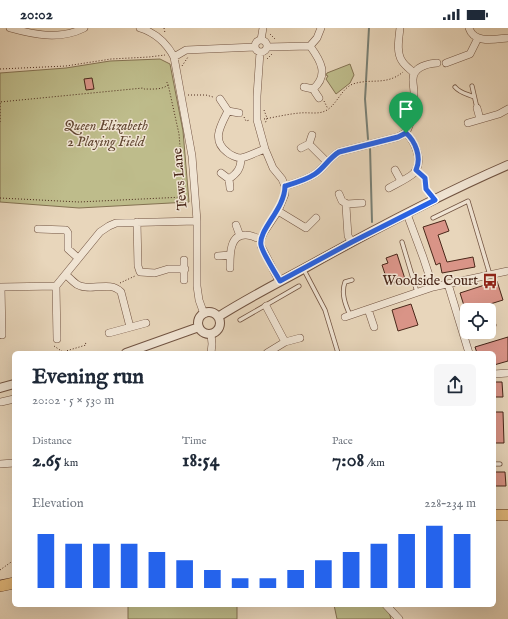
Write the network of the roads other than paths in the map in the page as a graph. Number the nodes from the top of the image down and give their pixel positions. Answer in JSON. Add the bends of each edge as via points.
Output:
{"nodes":[{"id":1,"x":10,"y":28,"type":"edge"},
{"id":2,"x":84,"y":28,"type":"edge"},
{"id":3,"x":140,"y":28,"type":"edge"},
{"id":4,"x":263,"y":28,"type":"edge"},
{"id":5,"x":321,"y":28,"type":"edge"},
{"id":6,"x":400,"y":28,"type":"edge"},
{"id":7,"x":469,"y":28,"type":"edge"},
{"id":8,"x":33,"y":31,"type":"edge"},
{"id":9,"x":478,"y":38,"type":"junction"},
{"id":10,"x":508,"y":38,"type":"edge"},
{"id":11,"x":261,"y":40,"type":"junction"},
{"id":12,"x":310,"y":46,"type":"junction"},
{"id":13,"x":255,"y":47,"type":"junction"},
{"id":14,"x":267,"y":47,"type":"junction"},
{"id":15,"x":260,"y":52,"type":"junction"},
{"id":16,"x":173,"y":55,"type":"junction"},
{"id":17,"x":437,"y":63,"type":"dead end"},
{"id":18,"x":446,"y":63,"type":"dead end"},
{"id":19,"x":414,"y":72,"type":"junction"},
{"id":20,"x":472,"y":86,"type":"dead end"},
{"id":21,"x":304,"y":87,"type":"dead end"},
{"id":22,"x":455,"y":87,"type":"dead end"},
{"id":23,"x":313,"y":90,"type":"junction"},
{"id":24,"x":474,"y":97,"type":"junction"},
{"id":25,"x":319,"y":98,"type":"road end"},
{"id":26,"x":220,"y":100,"type":"road end"},
{"id":27,"x":477,"y":108,"type":"joint"},
{"id":28,"x":508,"y":109,"type":"edge"},
{"id":29,"x":228,"y":110,"type":"junction"},
{"id":30,"x":239,"y":113,"type":"dead end"},
{"id":31,"x":480,"y":120,"type":"junction"},
{"id":32,"x":468,"y":123,"type":"dead end"},
{"id":33,"x":406,"y":133,"type":"junction"},
{"id":34,"x":312,"y":135,"type":"dead end"},
{"id":35,"x":309,"y":144,"type":"junction"},
{"id":36,"x":301,"y":148,"type":"dead end"},
{"id":37,"x":265,"y":149,"type":"junction"},
{"id":38,"x":241,"y":158,"type":"junction"},
{"id":39,"x":327,"y":162,"type":"junction"},
{"id":40,"x":508,"y":165,"type":"edge"},
{"id":41,"x":395,"y":170,"type":"dead end"},
{"id":42,"x":221,"y":173,"type":"dead end"},
{"id":43,"x":229,"y":180,"type":"junction"},
{"id":44,"x":401,"y":181,"type":"junction"},
{"id":45,"x":285,"y":186,"type":"junction"},
{"id":46,"x":230,"y":188,"type":"dead end"},
{"id":47,"x":389,"y":188,"type":"dead end"},
{"id":48,"x":339,"y":194,"type":"dead end"},
{"id":49,"x":362,"y":203,"type":"dead end"},
{"id":50,"x":347,"y":204,"type":"junction"},
{"id":51,"x":278,"y":211,"type":"junction"},
{"id":52,"x":407,"y":214,"type":"junction"},
{"id":53,"x":316,"y":218,"type":"dead end"},
{"id":54,"x":433,"y":218,"type":"dead end"},
{"id":55,"x":197,"y":221,"type":"junction"},
{"id":56,"x":137,"y":222,"type":"junction"},
{"id":57,"x":236,"y":225,"type":"dead end"},
{"id":58,"x":38,"y":228,"type":"dead end"},
{"id":59,"x":240,"y":236,"type":"junction"},
{"id":60,"x":261,"y":239,"type":"junction"},
{"id":61,"x":352,"y":242,"type":"junction"},
{"id":62,"x":402,"y":242,"type":"dead end"},
{"id":63,"x":230,"y":255,"type":"junction"},
{"id":64,"x":218,"y":256,"type":"dead end"},
{"id":65,"x":78,"y":258,"type":"junction"},
{"id":66,"x":184,"y":260,"type":"dead end"},
{"id":67,"x":230,"y":268,"type":"dead end"},
{"id":68,"x":185,"y":269,"type":"junction"},
{"id":69,"x":303,"y":269,"type":"junction"},
{"id":70,"x":508,"y":271,"type":"edge"},
{"id":71,"x":66,"y":275,"type":"junction"},
{"id":72,"x":490,"y":275,"type":"junction"},
{"id":73,"x":184,"y":280,"type":"dead end"},
{"id":74,"x":352,"y":280,"type":"dead end"},
{"id":75,"x":280,"y":281,"type":"junction"},
{"id":76,"x":448,"y":284,"type":"junction"},
{"id":77,"x":56,"y":286,"type":"junction"},
{"id":78,"x":299,"y":286,"type":"dead end"},
{"id":79,"x":433,"y":287,"type":"junction"},
{"id":80,"x":417,"y":292,"type":"junction"},
{"id":81,"x":266,"y":306,"type":"junction"},
{"id":82,"x":368,"y":309,"type":"junction"},
{"id":83,"x":204,"y":314,"type":"junction"},
{"id":84,"x":347,"y":316,"type":"joint"},
{"id":85,"x":218,"y":318,"type":"junction"},
{"id":86,"x":240,"y":320,"type":"dead end"},
{"id":87,"x":146,"y":323,"type":"dead end"},
{"id":88,"x":460,"y":323,"type":"edge"},
{"id":89,"x":199,"y":327,"type":"junction"},
{"id":90,"x":374,"y":327,"type":"dead end"},
{"id":91,"x":130,"y":328,"type":"junction"},
{"id":92,"x":108,"y":333,"type":"dead end"},
{"id":93,"x":2,"y":334,"type":"dead end"},
{"id":94,"x":211,"y":334,"type":"junction"},
{"id":95,"x":300,"y":338,"type":"dead end"},
{"id":96,"x":465,"y":339,"type":"edge"},
{"id":97,"x":56,"y":342,"type":"road end"},
{"id":98,"x":285,"y":342,"type":"junction"},
{"id":99,"x":132,"y":351,"type":"edge"},
{"id":100,"x":211,"y":351,"type":"edge"},
{"id":101,"x":270,"y":351,"type":"edge"},
{"id":102,"x":337,"y":351,"type":"edge"},
{"id":103,"x":468,"y":351,"type":"edge"},
{"id":104,"x":496,"y":374,"type":"edge"},
{"id":105,"x":508,"y":374,"type":"edge"},
{"id":106,"x":12,"y":385,"type":"edge"},
{"id":107,"x":0,"y":388,"type":"edge"},
{"id":108,"x":12,"y":399,"type":"edge"},
{"id":109,"x":1,"y":402,"type":"dead end"},
{"id":110,"x":12,"y":463,"type":"edge"},
{"id":111,"x":0,"y":464,"type":"edge"},
{"id":112,"x":496,"y":464,"type":"edge"},
{"id":113,"x":500,"y":464,"type":"dead end"},
{"id":114,"x":508,"y":515,"type":"edge"},
{"id":115,"x":496,"y":516,"type":"edge"},
{"id":116,"x":12,"y":583,"type":"edge"},
{"id":117,"x":0,"y":586,"type":"edge"},
{"id":118,"x":388,"y":607,"type":"edge"},
{"id":119,"x":399,"y":619,"type":"edge"}],
"edges":[{"from":1,"to":8,"type":"street"},
{"from":2,"to":8,"type":"street","via":[[69,34],[43,36]]},
{"from":3,"to":16,"type":"street","name":"Tews Lane","via":[[155,34]]},
{"from":4,"to":11,"type":"street"},
{"from":5,"to":12,"type":"street"},
{"from":6,"to":19,"type":"street","via":[[399,50],[402,62]]},
{"from":7,"to":9,"type":"street","via":[[472,35]]},
{"from":9,"to":10,"type":"street"},
{"from":9,"to":18,"type":"street","via":[[470,54]]},
{"from":11,"to":13,"type":"street"},
{"from":11,"to":14,"type":"street","via":[[266,42]]},
{"from":12,"to":14,"type":"street"},
{"from":12,"to":23,"type":"street","via":[[322,68],[320,81]]},
{"from":13,"to":15,"type":"street"},
{"from":13,"to":16,"type":"street","via":[[192,49]]},
{"from":14,"to":15,"type":"street","via":[[264,52]]},
{"from":15,"to":37,"type":"street","via":[[257,120]]},
{"from":16,"to":55,"type":"street","name":"Tews Lane","via":[[192,156]]},
{"from":17,"to":19,"type":"street","via":[[420,67]]},
{"from":19,"to":33,"type":"street","via":[[411,118]]},
{"from":20,"to":24,"type":"lane"},
{"from":21,"to":23,"type":"street"},
{"from":22,"to":24,"type":"lane","via":[[462,93]]},
{"from":23,"to":25,"type":"street"},
{"from":24,"to":27,"type":"lane"},
{"from":26,"to":29,"type":"street"},
{"from":27,"to":31,"type":"street"},
{"from":28,"to":31,"type":"street"},
{"from":29,"to":30,"type":"street"},
{"from":29,"to":38,"type":"street","via":[[217,138],[224,150]]},
{"from":31,"to":32,"type":"street"},
{"from":33,"to":39,"type":"street","via":[[339,152]]},
{"from":33,"to":44,"type":"street","via":[[412,139],[418,159],[413,174]]},
{"from":34,"to":35,"type":"street"},
{"from":35,"to":36,"type":"street"},
{"from":35,"to":39,"type":"street"},
{"from":37,"to":38,"type":"street"},
{"from":37,"to":45,"type":"street"},
{"from":38,"to":43,"type":"street","via":[[241,165]]},
{"from":39,"to":45,"type":"street","via":[[315,174]]},
{"from":40,"to":52,"type":"street"},
{"from":41,"to":44,"type":"street"},
{"from":42,"to":43,"type":"street"},
{"from":43,"to":46,"type":"street"},
{"from":44,"to":47,"type":"street"},
{"from":45,"to":51,"type":"street","via":[[285,194]]},
{"from":48,"to":50,"type":"street","via":[[342,201]]},
{"from":49,"to":50,"type":"street"},
{"from":50,"to":61,"type":"street","via":[[348,236]]},
{"from":51,"to":53,"type":"street","via":[[307,232]]},
{"from":51,"to":60,"type":"street"},
{"from":52,"to":61,"type":"street"},
{"from":52,"to":79,"type":"street"},
{"from":54,"to":72,"type":"lane","via":[[468,201]]},
{"from":55,"to":56,"type":"street"},
{"from":55,"to":83,"type":"street","name":"Tews Lane","via":[[197,286]]},
{"from":56,"to":65,"type":"street","via":[[116,223],[104,228]]},
{"from":56,"to":68,"type":"street","via":[[140,272]]},
{"from":57,"to":59,"type":"street"},
{"from":58,"to":65,"type":"street","via":[[66,230],[68,249]]},
{"from":59,"to":60,"type":"street"},
{"from":59,"to":63,"type":"street","via":[[234,240]]},
{"from":60,"to":75,"type":"street","via":[[261,246]]},
{"from":61,"to":69,"type":"street"},
{"from":62,"to":80,"type":"lane"},
{"from":63,"to":64,"type":"street"},
{"from":63,"to":67,"type":"street"},
{"from":65,"to":71,"type":"street"},
{"from":66,"to":68,"type":"street"},
{"from":68,"to":73,"type":"street"},
{"from":69,"to":75,"type":"street"},
{"from":69,"to":102,"type":"lane","via":[[324,310]]},
{"from":70,"to":72,"type":"street"},
{"from":71,"to":77,"type":"street"},
{"from":71,"to":91,"type":"street","via":[[78,285],[115,287],[121,292]]},
{"from":72,"to":76,"type":"street"},
{"from":74,"to":84,"type":"lane","via":[[345,282],[343,291]]},
{"from":75,"to":85,"type":"street"},
{"from":76,"to":79,"type":"street"},
{"from":76,"to":88,"type":"street"},
{"from":77,"to":93,"type":"street","via":[[1,287]]},
{"from":77,"to":97,"type":"street"},
{"from":78,"to":81,"type":"lane"},
{"from":79,"to":80,"type":"street"},
{"from":80,"to":82,"type":"street"},
{"from":81,"to":86,"type":"lane"},
{"from":81,"to":98,"type":"street"},
{"from":82,"to":84,"type":"street"},
{"from":82,"to":90,"type":"street"},
{"from":83,"to":85,"type":"street","via":[[212,313]]},
{"from":83,"to":89,"type":"street","via":[[199,318]]},
{"from":85,"to":94,"type":"street","via":[[218,329]]},
{"from":87,"to":91,"type":"street"},
{"from":89,"to":94,"type":"street","via":[[203,332]]},
{"from":89,"to":99,"type":"street"},
{"from":91,"to":92,"type":"street"},
{"from":94,"to":100,"type":"street"},
{"from":95,"to":98,"type":"street"},
{"from":96,"to":103,"type":"street"},
{"from":98,"to":101,"type":"street"},
{"from":104,"to":105,"type":"street"},
{"from":106,"to":107,"type":"street"},
{"from":108,"to":109,"type":"street"},
{"from":110,"to":111,"type":"street"},
{"from":112,"to":113,"type":"lane"},
{"from":114,"to":115,"type":"highway"},
{"from":116,"to":117,"type":"highway"},
{"from":118,"to":119,"type":"street"}]}
